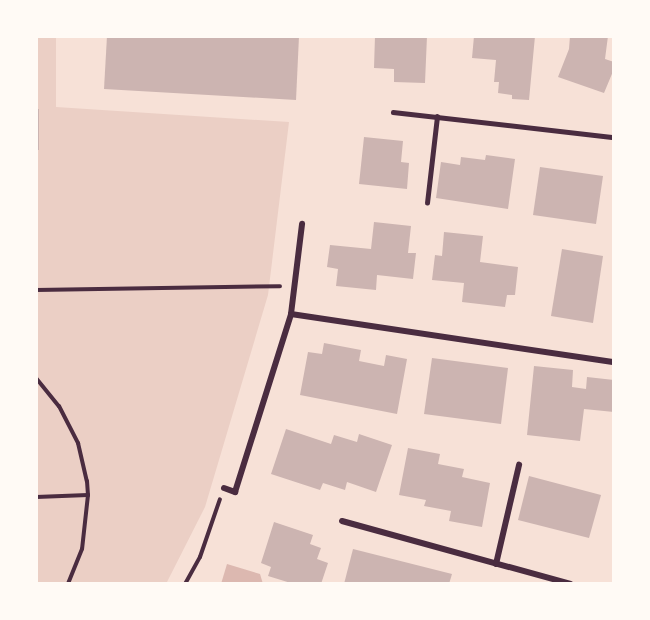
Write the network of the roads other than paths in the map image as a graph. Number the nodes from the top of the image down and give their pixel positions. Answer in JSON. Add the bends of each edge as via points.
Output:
{"nodes":[{"id":1,"x":393,"y":112,"type":"dead end"},
{"id":2,"x":437,"y":117,"type":"junction"},
{"id":3,"x":614,"y":137,"type":"edge"},
{"id":4,"x":427,"y":203,"type":"dead end"},
{"id":5,"x":302,"y":224,"type":"dead end"},
{"id":6,"x":291,"y":314,"type":"junction"},
{"id":7,"x":614,"y":362,"type":"edge"},
{"id":8,"x":519,"y":465,"type":"dead end"},
{"id":9,"x":224,"y":488,"type":"road end"},
{"id":10,"x":342,"y":521,"type":"dead end"},
{"id":11,"x":496,"y":564,"type":"junction"},
{"id":12,"x":570,"y":584,"type":"edge"}],
"edges":[{"from":1,"to":2,"type":"lane"},
{"from":2,"to":3,"type":"lane"},
{"from":2,"to":4,"type":"lane"},
{"from":5,"to":6,"type":"street"},
{"from":6,"to":7,"type":"street"},
{"from":6,"to":9,"type":"street","via":[[235,492]]},
{"from":8,"to":11,"type":"street"},
{"from":10,"to":11,"type":"street"},
{"from":11,"to":12,"type":"street"}]}
